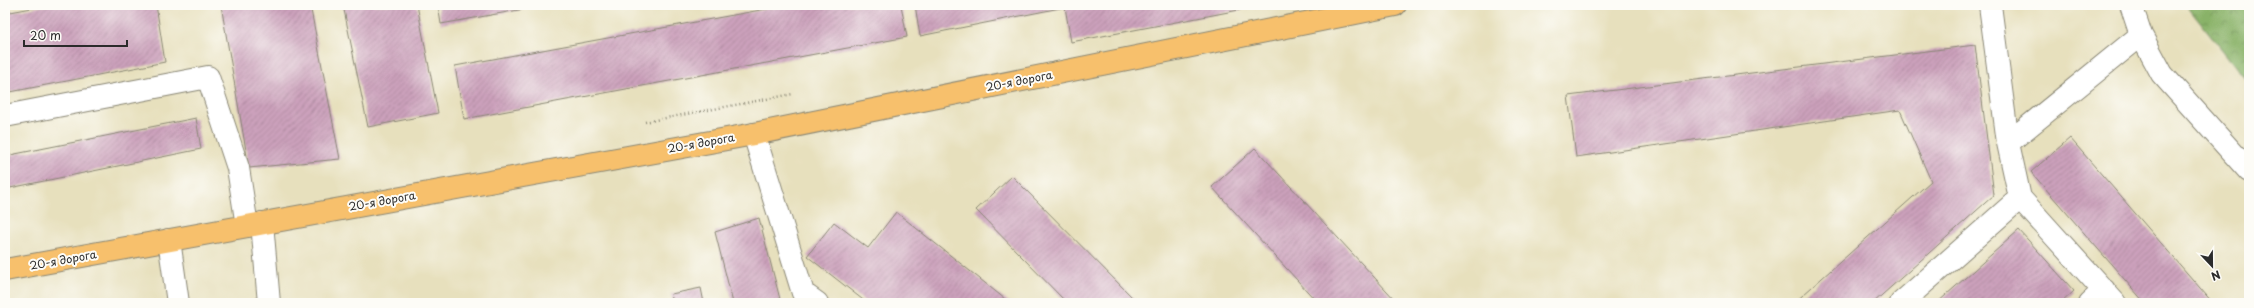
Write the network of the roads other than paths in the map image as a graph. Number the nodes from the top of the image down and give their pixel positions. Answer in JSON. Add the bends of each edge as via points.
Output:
{"nodes":[{"id":1,"x":1394,"y":5,"type":"edge"},
{"id":2,"x":1990,"y":5,"type":"edge"},
{"id":3,"x":2131,"y":5,"type":"edge"},
{"id":4,"x":2141,"y":35,"type":"junction"},
{"id":5,"x":5,"y":116,"type":"edge"},
{"id":6,"x":754,"y":134,"type":"junction"},
{"id":7,"x":2008,"y":143,"type":"junction"},
{"id":8,"x":2249,"y":171,"type":"edge"},
{"id":9,"x":2020,"y":198,"type":"junction"},
{"id":10,"x":254,"y":224,"type":"junction"},
{"id":11,"x":169,"y":240,"type":"junction"},
{"id":12,"x":5,"y":270,"type":"edge"},
{"id":13,"x":2103,"y":299,"type":"edge"},
{"id":14,"x":178,"y":303,"type":"edge"},
{"id":15,"x":269,"y":303,"type":"edge"},
{"id":16,"x":817,"y":303,"type":"edge"},
{"id":17,"x":1901,"y":303,"type":"edge"}],
"edges":[{"from":1,"to":6,"type":"main road","name":"20-я дорога"},
{"from":2,"to":7,"type":"lane"},
{"from":3,"to":4,"type":"lane"},
{"from":4,"to":7,"type":"lane"},
{"from":4,"to":8,"type":"lane","via":[[2162,74]]},
{"from":5,"to":10,"type":"lane","via":[[208,77]]},
{"from":6,"to":10,"type":"main road","name":"20-я дорога"},
{"from":6,"to":16,"type":"lane","via":[[803,293]]},
{"from":7,"to":9,"type":"lane"},
{"from":9,"to":13,"type":"lane"},
{"from":9,"to":17,"type":"lane"},
{"from":10,"to":11,"type":"main road","name":"20-я дорога"},
{"from":10,"to":15,"type":"lane"},
{"from":11,"to":12,"type":"main road","name":"20-я дорога"},
{"from":11,"to":14,"type":"lane"}]}
